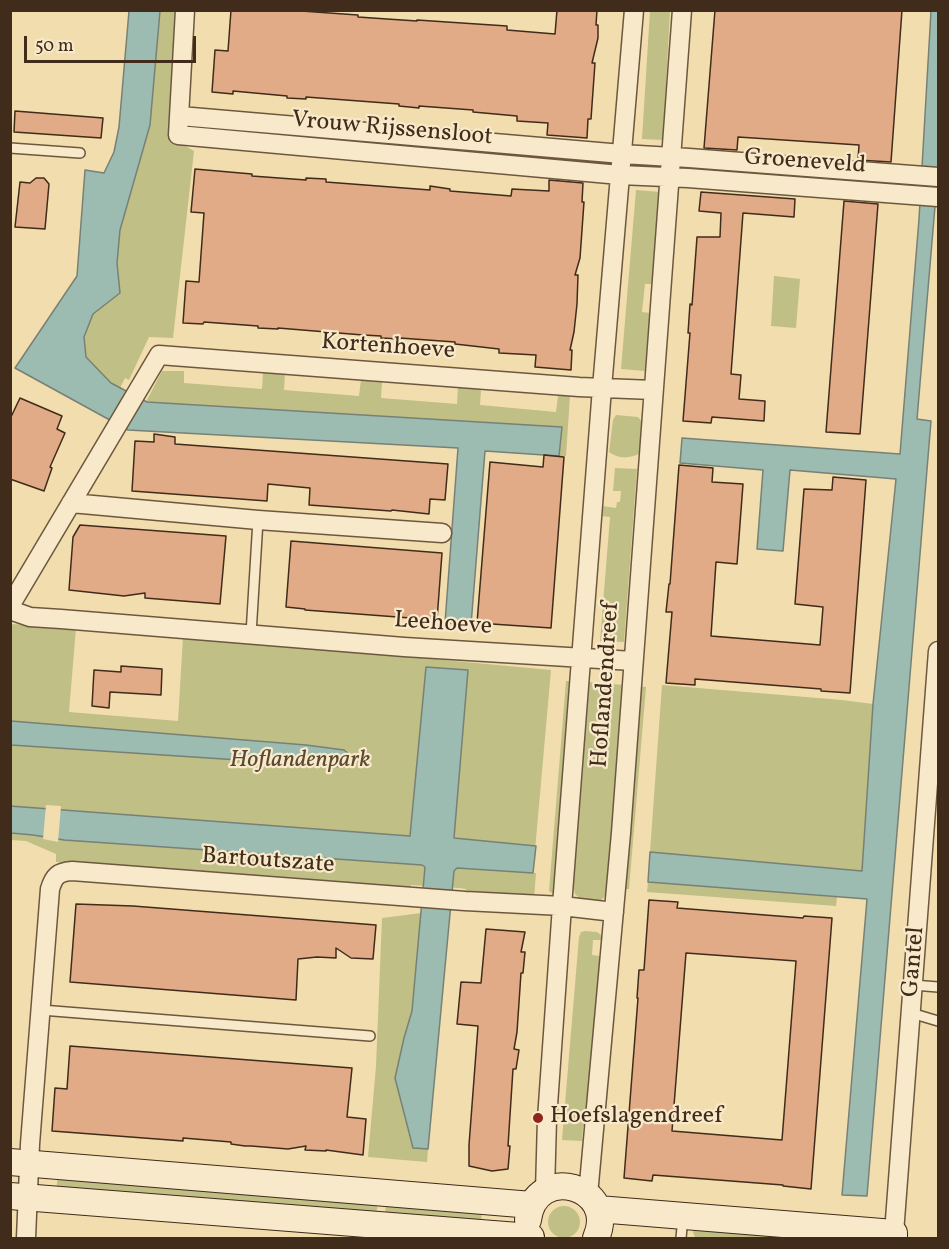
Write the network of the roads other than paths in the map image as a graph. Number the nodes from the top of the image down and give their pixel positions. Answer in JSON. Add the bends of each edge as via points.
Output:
{"nodes":[{"id":1,"x":185,"y":10,"type":"edge"},
{"id":2,"x":634,"y":10,"type":"edge"},
{"id":3,"x":681,"y":10,"type":"edge"},
{"id":4,"x":180,"y":116,"type":"junction"},
{"id":5,"x":10,"y":148,"type":"edge"},
{"id":6,"x":80,"y":153,"type":"dead end"},
{"id":7,"x":622,"y":154,"type":"junction"},
{"id":8,"x":670,"y":158,"type":"junction"},
{"id":9,"x":620,"y":175,"type":"junction"},
{"id":10,"x":939,"y":177,"type":"edge"},
{"id":11,"x":669,"y":178,"type":"junction"},
{"id":12,"x":939,"y":197,"type":"edge"},
{"id":13,"x":602,"y":388,"type":"junction"},
{"id":14,"x":653,"y":390,"type":"junction"},
{"id":15,"x":71,"y":503,"type":"junction"},
{"id":16,"x":258,"y":520,"type":"junction"},
{"id":17,"x":442,"y":533,"type":"dead end"},
{"id":18,"x":10,"y":606,"type":"edge"},
{"id":19,"x":10,"y":610,"type":"edge"},
{"id":20,"x":251,"y":634,"type":"junction"},
{"id":21,"x":939,"y":651,"type":"edge"},
{"id":22,"x":582,"y":658,"type":"junction"},
{"id":23,"x":633,"y":661,"type":"junction"},
{"id":24,"x":938,"y":681,"type":"edge"},
{"id":25,"x":936,"y":733,"type":"edge"},
{"id":26,"x":562,"y":906,"type":"junction"},
{"id":27,"x":614,"y":912,"type":"junction"},
{"id":28,"x":913,"y":986,"type":"junction"},
{"id":29,"x":939,"y":987,"type":"edge"},
{"id":30,"x":41,"y":1010,"type":"junction"},
{"id":31,"x":911,"y":1013,"type":"junction"},
{"id":32,"x":939,"y":1021,"type":"edge"},
{"id":33,"x":370,"y":1036,"type":"dead end"},
{"id":34,"x":20,"y":1163,"type":"edge"},
{"id":35,"x":19,"y":1197,"type":"edge"},
{"id":36,"x":539,"y":1198,"type":"junction"},
{"id":37,"x":593,"y":1202,"type":"junction"},
{"id":38,"x":682,"y":1227,"type":"edge"},
{"id":39,"x":894,"y":1236,"type":"edge"},
{"id":40,"x":532,"y":1238,"type":"edge"},
{"id":41,"x":26,"y":1239,"type":"edge"},
{"id":42,"x":596,"y":1239,"type":"edge"}],
"edges":[{"from":1,"to":4,"type":"street","name":"Vrouw Rijssensloot"},
{"from":2,"to":7,"type":"street","name":"Hoflandendreef"},
{"from":3,"to":8,"type":"street","name":"Hoflandendreef"},
{"from":4,"to":7,"type":"street","name":"Vrouw Rijssensloot"},
{"from":4,"to":9,"type":"street","name":"Vrouw Rijssensloot","via":[[178,135]]},
{"from":5,"to":6,"type":"lane"},
{"from":7,"to":8,"type":"street"},
{"from":7,"to":9,"type":"street","name":"Hoflandendreef"},
{"from":8,"to":10,"type":"street","name":"Groeneveld"},
{"from":8,"to":11,"type":"street","name":"Hoflandendreef"},
{"from":9,"to":11,"type":"street"},
{"from":9,"to":13,"type":"street","name":"Hoflandendreef"},
{"from":11,"to":12,"type":"street","name":"Groeneveld"},
{"from":11,"to":14,"type":"street","name":"Hoflandendreef"},
{"from":13,"to":14,"type":"street","name":"Kortenhoeve"},
{"from":13,"to":15,"type":"street","name":"Kortenhoeve","via":[[159,355]]},
{"from":13,"to":22,"type":"street","name":"Hoflandendreef"},
{"from":14,"to":23,"type":"street","name":"Hoflandendreef"},
{"from":15,"to":16,"type":"street"},
{"from":15,"to":18,"type":"street"},
{"from":16,"to":17,"type":"street"},
{"from":16,"to":20,"type":"lane"},
{"from":19,"to":20,"type":"street","name":"Leehoeve","via":[[30,616]]},
{"from":20,"to":22,"type":"street","name":"Leehoeve"},
{"from":21,"to":24,"type":"street","name":"Gantel"},
{"from":22,"to":23,"type":"street","name":"Leehoeve"},
{"from":22,"to":26,"type":"street","name":"Hoflandendreef"},
{"from":23,"to":27,"type":"street","name":"Hoflandendreef"},
{"from":24,"to":25,"type":"street","name":"Gantel"},
{"from":25,"to":28,"type":"street","name":"Gantel"},
{"from":26,"to":27,"type":"street","name":"Bartoutszate"},
{"from":26,"to":30,"type":"street","name":"Bartoutszate","via":[[64,872],[52,880],[50,889]]},
{"from":26,"to":36,"type":"street","name":"Hoflandendreef"},
{"from":27,"to":37,"type":"street","name":"Hoflandendreef"},
{"from":28,"to":29,"type":"lane"},
{"from":28,"to":31,"type":"street","name":"Gantel"},
{"from":30,"to":33,"type":"lane"},
{"from":30,"to":34,"type":"street","name":"Bartoutszate"},
{"from":31,"to":32,"type":"lane"},
{"from":31,"to":39,"type":"street","name":"Gantel"},
{"from":34,"to":35,"type":"street","name":"Bartoutszate"},
{"from":34,"to":36,"type":"street"},
{"from":35,"to":40,"type":"street"},
{"from":35,"to":41,"type":"street","name":"Bartoutszate"},
{"from":36,"to":37,"type":"street","via":[[562,1186],[580,1190]]},
{"from":36,"to":40,"type":"street","via":[[528,1217]]},
{"from":37,"to":38,"type":"street"},
{"from":37,"to":42,"type":"street","via":[[600,1224]]},
{"from":38,"to":39,"type":"street"}]}
